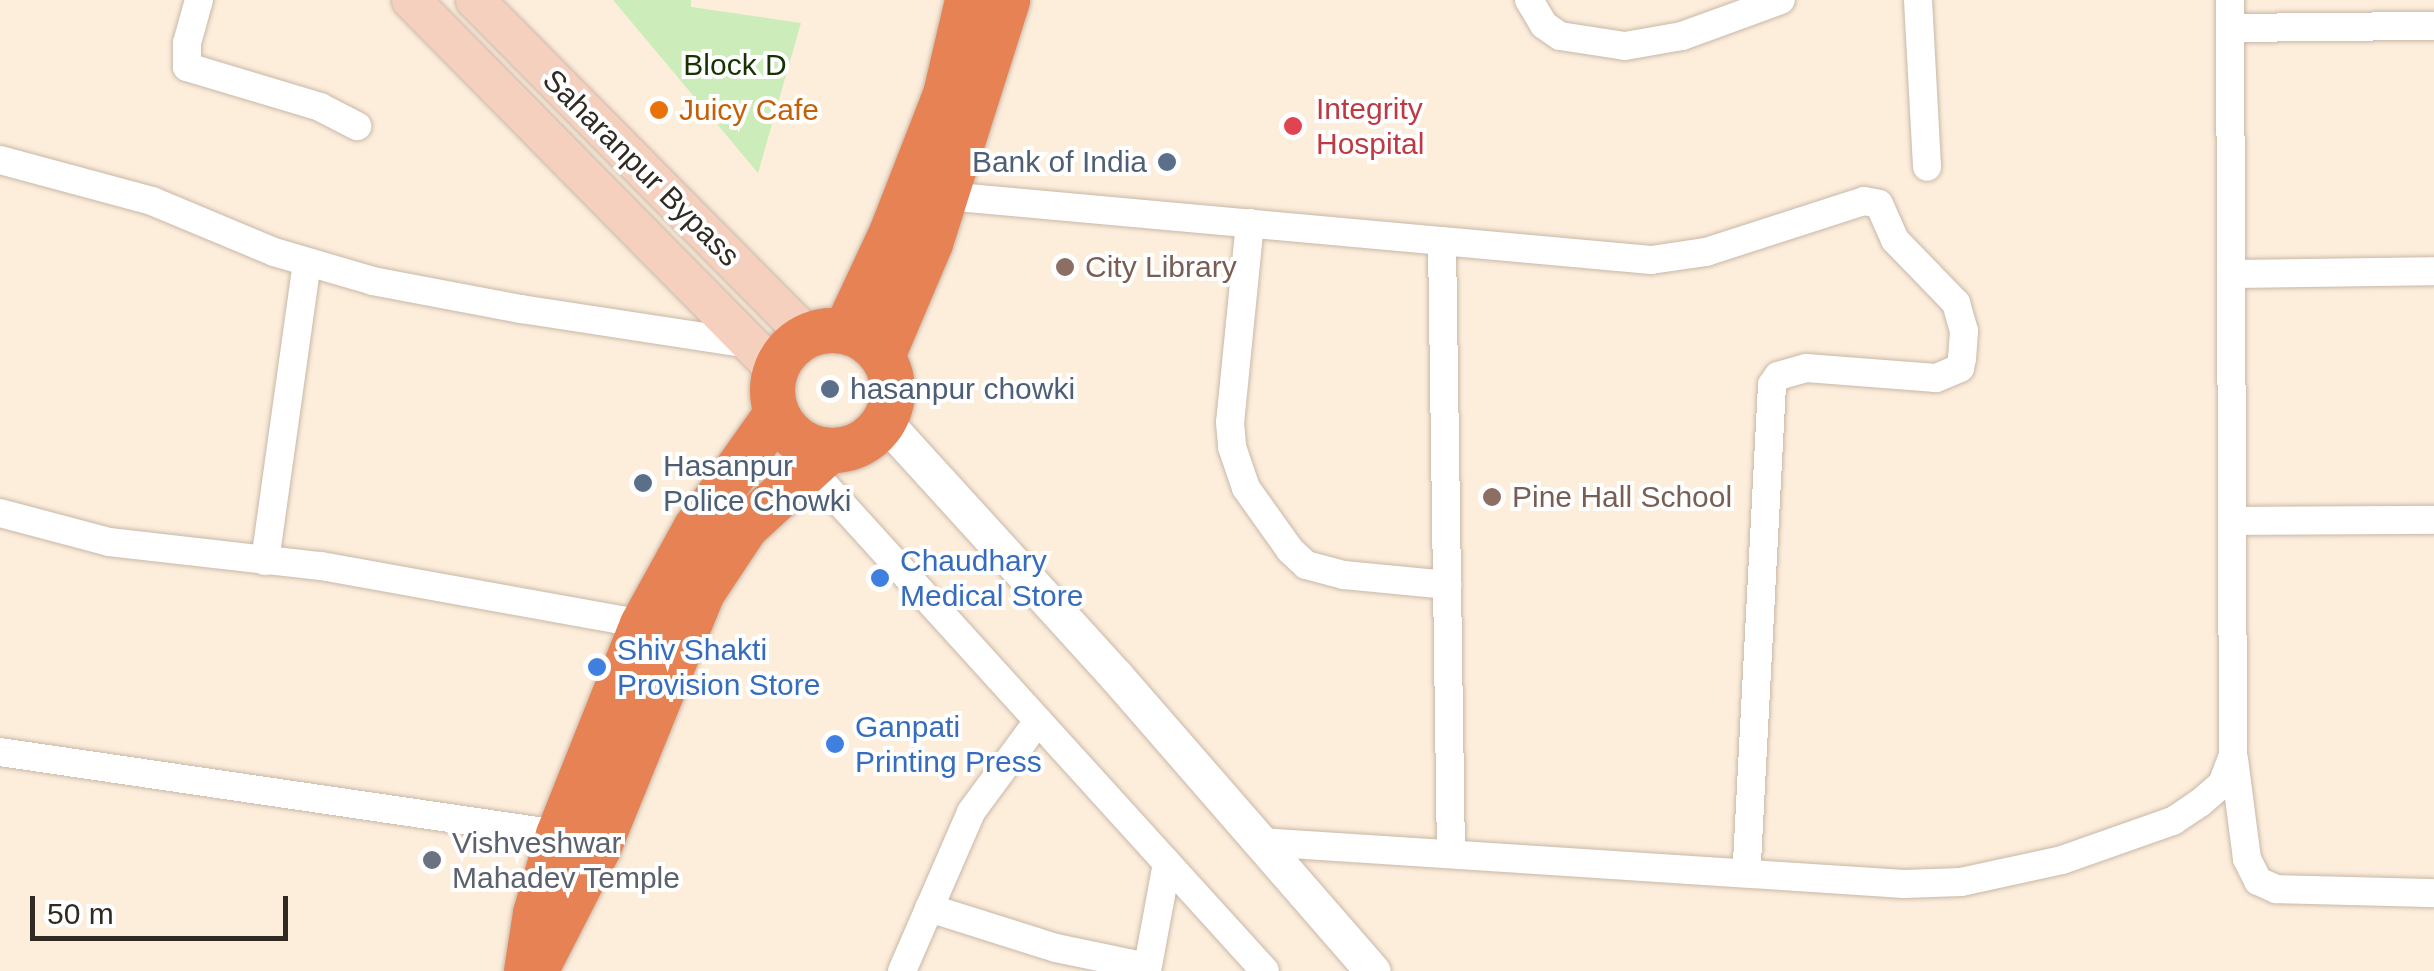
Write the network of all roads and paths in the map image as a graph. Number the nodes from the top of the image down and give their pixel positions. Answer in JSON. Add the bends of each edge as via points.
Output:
{"nodes":[{"id":1,"x":199,"y":0,"type":"edge"},
{"id":2,"x":411,"y":0,"type":"edge"},
{"id":3,"x":475,"y":0,"type":"edge"},
{"id":4,"x":968,"y":0,"type":"edge"},
{"id":5,"x":1007,"y":0,"type":"edge"},
{"id":6,"x":1529,"y":0,"type":"edge"},
{"id":7,"x":1781,"y":0,"type":"edge"},
{"id":8,"x":1918,"y":0,"type":"edge"},
{"id":9,"x":2230,"y":14,"type":"edge"},
{"id":10,"x":2434,"y":26,"type":"edge"},
{"id":11,"x":358,"y":126,"type":"dead end"},
{"id":12,"x":0,"y":160,"type":"edge"},
{"id":13,"x":1928,"y":167,"type":"dead end"},
{"id":14,"x":946,"y":196,"type":"junction"},
{"id":15,"x":1250,"y":223,"type":"junction"},
{"id":16,"x":1442,"y":241,"type":"junction"},
{"id":17,"x":308,"y":263,"type":"junction"},
{"id":18,"x":2434,"y":272,"type":"edge"},
{"id":19,"x":2231,"y":274,"type":"junction"},
{"id":20,"x":845,"y":341,"type":"junction"},
{"id":21,"x":767,"y":375,"type":"junction"},
{"id":22,"x":884,"y":421,"type":"junction"},
{"id":23,"x":818,"y":459,"type":"junction"},
{"id":24,"x":0,"y":513,"type":"edge"},
{"id":25,"x":2434,"y":520,"type":"edge"},
{"id":26,"x":2233,"y":521,"type":"junction"},
{"id":27,"x":265,"y":560,"type":"junction"},
{"id":28,"x":1448,"y":585,"type":"junction"},
{"id":29,"x":642,"y":624,"type":"junction"},
{"id":30,"x":1038,"y":721,"type":"junction"},
{"id":31,"x":0,"y":752,"type":"edge"},
{"id":32,"x":2233,"y":756,"type":"junction"},
{"id":33,"x":558,"y":834,"type":"junction"},
{"id":34,"x":1260,"y":842,"type":"junction"},
{"id":35,"x":1451,"y":854,"type":"junction"},
{"id":36,"x":1167,"y":863,"type":"junction"},
{"id":37,"x":1746,"y":873,"type":"junction"},
{"id":38,"x":2434,"y":893,"type":"edge"},
{"id":39,"x":929,"y":908,"type":"junction"},
{"id":40,"x":1147,"y":969,"type":"edge"},
{"id":41,"x":526,"y":971,"type":"edge"},
{"id":42,"x":535,"y":971,"type":"edge"},
{"id":43,"x":902,"y":971,"type":"edge"},
{"id":44,"x":1265,"y":971,"type":"edge"},
{"id":45,"x":1372,"y":971,"type":"edge"}],
"edges":[{"from":1,"to":11,"type":"street","via":[[188,67]]},
{"from":2,"to":21,"type":"main road"},
{"from":3,"to":20,"type":"main road","name":"Saharanpur Bypass"},
{"from":4,"to":20,"type":"highway","via":[[946,94]]},
{"from":5,"to":14,"type":"highway"},
{"from":6,"to":7,"type":"street","via":[[1560,36],[1625,46],[1682,36]]},
{"from":8,"to":13,"type":"street"},
{"from":9,"to":10,"type":"street"},
{"from":9,"to":19,"type":"street"},
{"from":12,"to":17,"type":"street","via":[[152,201]]},
{"from":14,"to":15,"type":"street"},
{"from":14,"to":20,"type":"highway","via":[[910,298]]},
{"from":15,"to":16,"type":"street"},
{"from":15,"to":28,"type":"street","via":[[1230,422],[1246,488],[1306,565],[1333,574]]},
{"from":16,"to":28,"type":"street"},
{"from":16,"to":37,"type":"street","via":[[1651,260],[1706,252],[1874,201],[1894,240],[1956,303],[1962,358],[1950,374],[1806,368],[1778,376],[1772,385]]},
{"from":17,"to":21,"type":"street","via":[[521,309]]},
{"from":17,"to":27,"type":"street"},
{"from":18,"to":19,"type":"street"},
{"from":19,"to":26,"type":"street"},
{"from":20,"to":21,"type":"highway","via":[[788,349]]},
{"from":20,"to":22,"type":"highway","via":[[891,377]]},
{"from":21,"to":23,"type":"highway","via":[[788,432]]},
{"from":21,"to":29,"type":"highway"},
{"from":22,"to":23,"type":"highway","via":[[860,443]]},
{"from":22,"to":34,"type":"street"},
{"from":23,"to":30,"type":"street"},
{"from":23,"to":42,"type":"highway","via":[[745,527],[702,592],[598,848]]},
{"from":24,"to":27,"type":"street","via":[[109,542]]},
{"from":25,"to":26,"type":"street"},
{"from":26,"to":32,"type":"street"},
{"from":27,"to":29,"type":"street"},
{"from":28,"to":35,"type":"street"},
{"from":29,"to":33,"type":"highway"},
{"from":30,"to":36,"type":"street"},
{"from":30,"to":39,"type":"street","via":[[972,812]]},
{"from":31,"to":33,"type":"street"},
{"from":32,"to":37,"type":"street","via":[[2222,784],[2173,820],[2008,874],[1904,884]]},
{"from":32,"to":38,"type":"street","via":[[2247,859],[2258,881],[2276,889]]},
{"from":33,"to":41,"type":"highway"},
{"from":34,"to":35,"type":"street"},
{"from":34,"to":45,"type":"street"},
{"from":35,"to":37,"type":"street"},
{"from":36,"to":40,"type":"street"},
{"from":36,"to":44,"type":"street"},
{"from":39,"to":40,"type":"street"},
{"from":39,"to":43,"type":"street"}]}
